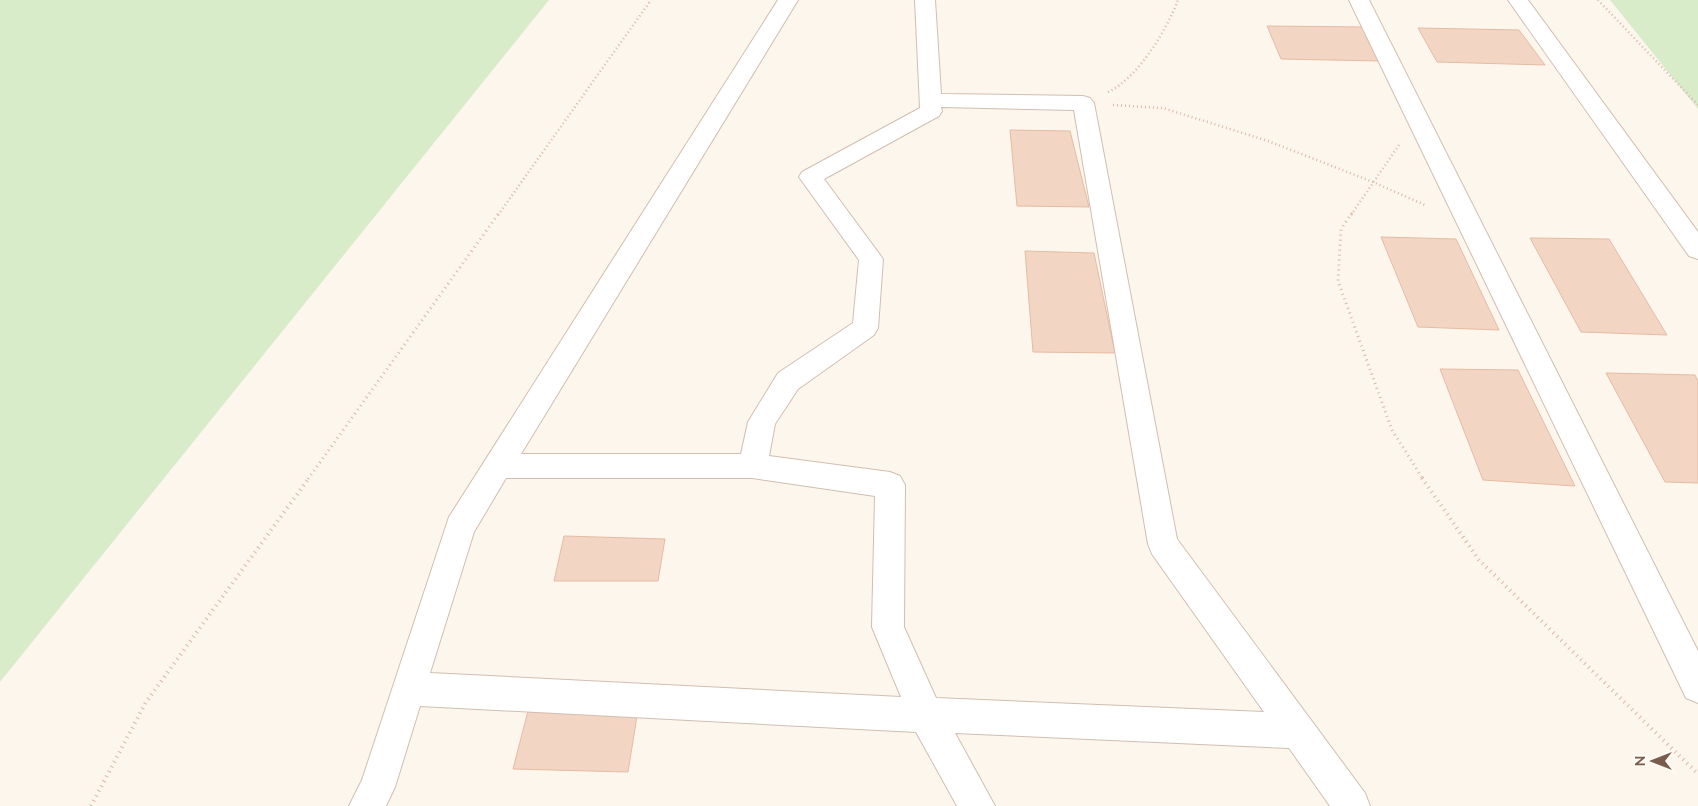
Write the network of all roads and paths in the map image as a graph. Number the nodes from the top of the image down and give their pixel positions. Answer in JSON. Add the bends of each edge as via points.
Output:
{"nodes":[{"id":1,"x":651,"y":0,"type":"edge"},
{"id":2,"x":788,"y":0,"type":"edge"},
{"id":3,"x":925,"y":0,"type":"edge"},
{"id":4,"x":1178,"y":0,"type":"edge"},
{"id":5,"x":1359,"y":0,"type":"edge"},
{"id":6,"x":1518,"y":0,"type":"edge"},
{"id":7,"x":1598,"y":0,"type":"edge"},
{"id":8,"x":930,"y":100,"type":"junction"},
{"id":9,"x":1083,"y":103,"type":"junction"},
{"id":10,"x":1698,"y":105,"type":"edge"},
{"id":11,"x":1416,"y":115,"type":"junction"},
{"id":12,"x":1373,"y":182,"type":"junction"},
{"id":13,"x":1474,"y":234,"type":"junction"},
{"id":14,"x":1698,"y":250,"type":"edge"},
{"id":15,"x":497,"y":466,"type":"junction"},
{"id":16,"x":752,"y":466,"type":"junction"},
{"id":17,"x":1698,"y":686,"type":"edge"},
{"id":18,"x":408,"y":689,"type":"junction"},
{"id":19,"x":926,"y":716,"type":"junction"},
{"id":20,"x":1298,"y":731,"type":"junction"},
{"id":21,"x":1698,"y":774,"type":"edge"},
{"id":22,"x":91,"y":806,"type":"edge"},
{"id":23,"x":367,"y":806,"type":"edge"},
{"id":24,"x":978,"y":806,"type":"edge"},
{"id":25,"x":1352,"y":806,"type":"edge"}],
"edges":[{"from":1,"to":22,"type":"path","via":[[146,702]]},
{"from":2,"to":15,"type":"lane"},
{"from":3,"to":8,"type":"lane"},
{"from":4,"to":9,"type":"path","via":[[1175,11],[1142,61],[1119,87]]},
{"from":5,"to":11,"type":"lane"},
{"from":6,"to":14,"type":"lane"},
{"from":7,"to":10,"type":"path"},
{"from":8,"to":9,"type":"lane"},
{"from":8,"to":16,"type":"lane","via":[[931,111],[810,177],[871,259],[865,328],[788,381],[762,422]]},
{"from":9,"to":12,"type":"path","via":[[1163,108],[1268,141]]},
{"from":9,"to":20,"type":"lane","via":[[1164,544]]},
{"from":11,"to":12,"type":"path","via":[[1406,136]]},
{"from":11,"to":13,"type":"lane"},
{"from":12,"to":13,"type":"path","via":[[1440,212]]},
{"from":12,"to":21,"type":"path","via":[[1341,229],[1338,281],[1392,430],[1435,499],[1479,560]]},
{"from":13,"to":17,"type":"lane"},
{"from":15,"to":16,"type":"lane"},
{"from":15,"to":18,"type":"lane","via":[[460,527]]},
{"from":16,"to":19,"type":"lane","via":[[890,486],[888,628]]},
{"from":18,"to":19,"type":"lane"},
{"from":18,"to":23,"type":"lane","via":[[377,788]]},
{"from":19,"to":20,"type":"lane"},
{"from":19,"to":24,"type":"lane"},
{"from":20,"to":25,"type":"lane"}]}
